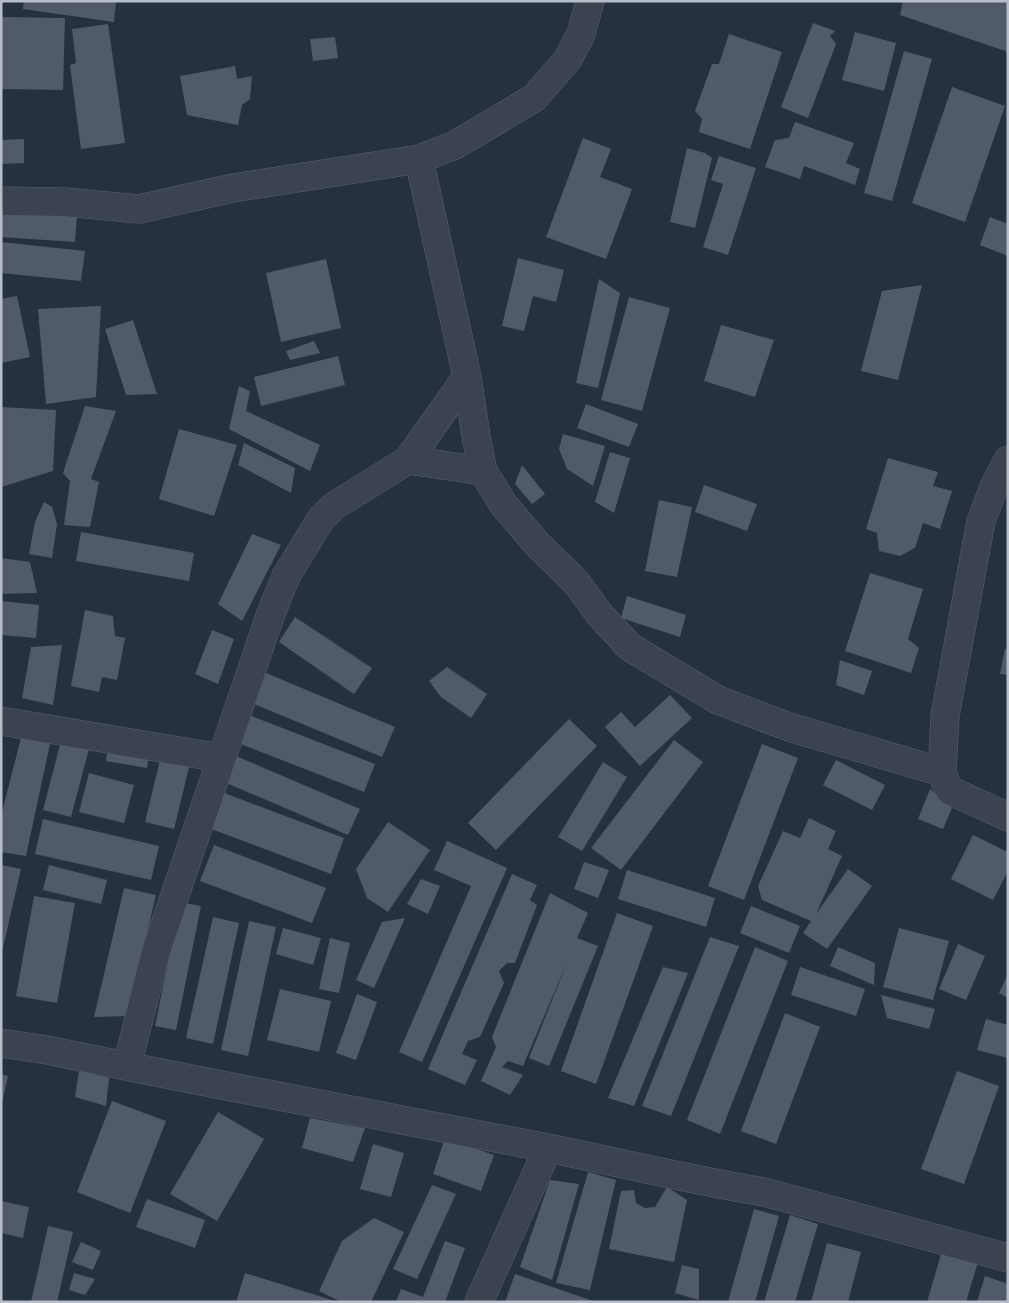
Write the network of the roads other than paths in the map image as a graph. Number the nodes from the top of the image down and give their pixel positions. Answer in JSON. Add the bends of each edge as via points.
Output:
{"nodes":[{"id":1,"x":590,"y":1,"type":"edge"},
{"id":2,"x":419,"y":159,"type":"junction"},
{"id":3,"x":1,"y":201,"type":"edge"},
{"id":4,"x":467,"y":377,"type":"junction"},
{"id":5,"x":408,"y":460,"type":"junction"},
{"id":6,"x":1008,"y":460,"type":"edge"},
{"id":7,"x":483,"y":471,"type":"junction"},
{"id":8,"x":1,"y":720,"type":"edge"},
{"id":9,"x":221,"y":758,"type":"junction"},
{"id":10,"x":942,"y":772,"type":"junction"},
{"id":11,"x":1008,"y":817,"type":"edge"},
{"id":12,"x":1,"y":1043,"type":"edge"},
{"id":13,"x":127,"y":1066,"type":"junction"},
{"id":14,"x":548,"y":1148,"type":"junction"},
{"id":15,"x":1008,"y":1258,"type":"edge"},
{"id":16,"x":479,"y":1302,"type":"edge"}],
"edges":[{"from":1,"to":2,"type":"street","via":[[581,34],[568,59],[534,98],[455,145]]},
{"from":2,"to":3,"type":"street","via":[[233,188],[139,209],[65,202]]},
{"from":2,"to":4,"type":"street"},
{"from":4,"to":5,"type":"street"},
{"from":4,"to":7,"type":"street"},
{"from":5,"to":7,"type":"street"},
{"from":5,"to":9,"type":"street","via":[[334,506],[307,540],[286,576],[270,616]]},
{"from":6,"to":10,"type":"street","via":[[981,521],[945,716]]},
{"from":7,"to":10,"type":"street","via":[[503,504],[576,582],[600,615],[630,647],[718,700],[792,728]]},
{"from":8,"to":9,"type":"street"},
{"from":9,"to":13,"type":"street","via":[[157,948]]},
{"from":10,"to":11,"type":"street","via":[[951,791]]},
{"from":12,"to":13,"type":"street"},
{"from":13,"to":14,"type":"street"},
{"from":14,"to":15,"type":"street","via":[[764,1192]]},
{"from":14,"to":16,"type":"street"}]}
